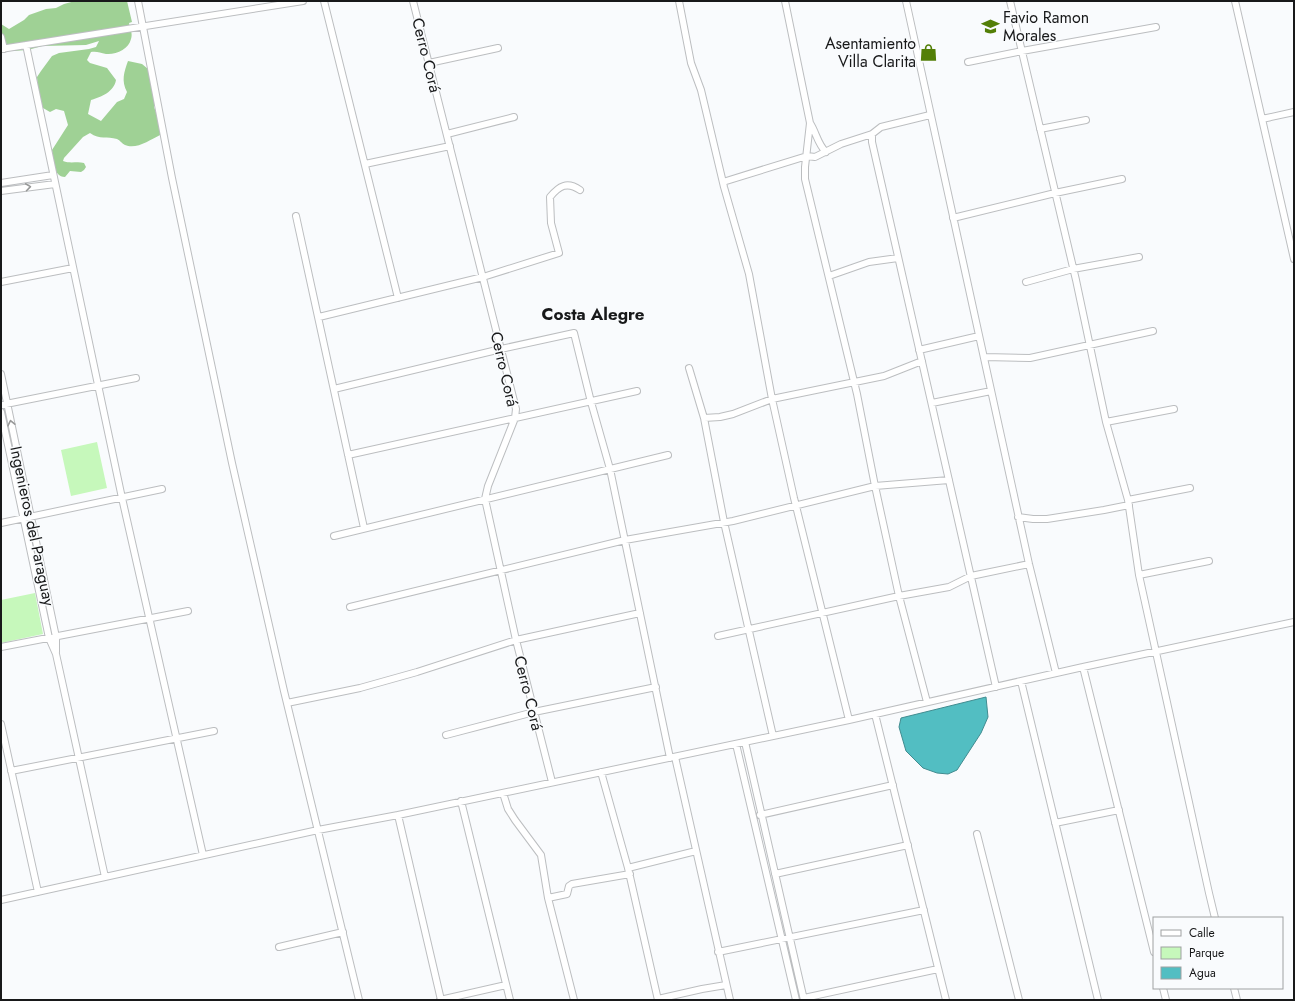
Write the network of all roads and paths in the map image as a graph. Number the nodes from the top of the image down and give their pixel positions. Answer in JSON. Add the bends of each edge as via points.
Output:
{"nodes":[{"id":1,"x":139,"y":1,"type":"edge"},
{"id":2,"x":303,"y":1,"type":"edge"},
{"id":3,"x":324,"y":1,"type":"edge"},
{"id":4,"x":413,"y":1,"type":"edge"},
{"id":5,"x":679,"y":1,"type":"edge"},
{"id":6,"x":785,"y":1,"type":"edge"},
{"id":7,"x":906,"y":1,"type":"edge"},
{"id":8,"x":1010,"y":1,"type":"edge"},
{"id":9,"x":1235,"y":1,"type":"edge"},
{"id":10,"x":266,"y":4,"type":"edge"},
{"id":11,"x":144,"y":26,"type":"junction"},
{"id":12,"x":1156,"y":27,"type":"dead end"},
{"id":13,"x":1,"y":36,"type":"edge"},
{"id":14,"x":26,"y":46,"type":"junction"},
{"id":15,"x":498,"y":48,"type":"dead end"},
{"id":16,"x":3,"y":49,"type":"edge"},
{"id":17,"x":1022,"y":51,"type":"junction"},
{"id":18,"x":968,"y":62,"type":"dead end"},
{"id":19,"x":429,"y":63,"type":"junction"},
{"id":20,"x":1294,"y":112,"type":"edge"},
{"id":21,"x":930,"y":115,"type":"junction"},
{"id":22,"x":514,"y":117,"type":"dead end"},
{"id":23,"x":1262,"y":119,"type":"junction"},
{"id":24,"x":1086,"y":120,"type":"dead end"},
{"id":25,"x":810,"y":123,"type":"junction"},
{"id":26,"x":1040,"y":129,"type":"junction"},
{"id":27,"x":447,"y":134,"type":"junction"},
{"id":28,"x":872,"y":134,"type":"junction"},
{"id":29,"x":450,"y":146,"type":"junction"},
{"id":30,"x":826,"y":152,"type":"junction"},
{"id":31,"x":807,"y":156,"type":"junction"},
{"id":32,"x":365,"y":164,"type":"junction"},
{"id":33,"x":53,"y":175,"type":"junction"},
{"id":34,"x":1122,"y":179,"type":"dead end"},
{"id":35,"x":723,"y":182,"type":"junction"},
{"id":36,"x":1,"y":183,"type":"edge"},
{"id":37,"x":55,"y":184,"type":"junction"},
{"id":38,"x":580,"y":190,"type":"dead end"},
{"id":39,"x":1,"y":191,"type":"edge"},
{"id":40,"x":1055,"y":193,"type":"junction"},
{"id":41,"x":296,"y":216,"type":"dead end"},
{"id":42,"x":953,"y":218,"type":"junction"},
{"id":43,"x":1292,"y":241,"type":"edge"},
{"id":44,"x":1139,"y":257,"type":"dead end"},
{"id":45,"x":898,"y":258,"type":"junction"},
{"id":46,"x":1294,"y":259,"type":"edge"},
{"id":47,"x":73,"y":268,"type":"junction"},
{"id":48,"x":1073,"y":269,"type":"junction"},
{"id":49,"x":829,"y":276,"type":"junction"},
{"id":50,"x":482,"y":277,"type":"junction"},
{"id":51,"x":1,"y":282,"type":"edge"},
{"id":52,"x":1026,"y":282,"type":"dead end"},
{"id":53,"x":398,"y":298,"type":"junction"},
{"id":54,"x":318,"y":317,"type":"junction"},
{"id":55,"x":1153,"y":331,"type":"dead end"},
{"id":56,"x":979,"y":336,"type":"junction"},
{"id":57,"x":1090,"y":344,"type":"junction"},
{"id":58,"x":501,"y":349,"type":"junction"},
{"id":59,"x":920,"y":350,"type":"junction"},
{"id":60,"x":984,"y":357,"type":"junction"},
{"id":61,"x":922,"y":361,"type":"junction"},
{"id":62,"x":689,"y":368,"type":"dead end"},
{"id":63,"x":1,"y":374,"type":"edge"},
{"id":64,"x":136,"y":378,"type":"dead end"},
{"id":65,"x":854,"y":382,"type":"junction"},
{"id":66,"x":98,"y":386,"type":"junction"},
{"id":67,"x":334,"y":389,"type":"junction"},
{"id":68,"x":991,"y":390,"type":"junction"},
{"id":69,"x":637,"y":391,"type":"dead end"},
{"id":70,"x":772,"y":399,"type":"junction"},
{"id":71,"x":591,"y":402,"type":"junction"},
{"id":72,"x":932,"y":403,"type":"junction"},
{"id":73,"x":4,"y":404,"type":"edge"},
{"id":74,"x":1174,"y":409,"type":"dead end"},
{"id":75,"x":1,"y":412,"type":"edge"},
{"id":76,"x":515,"y":418,"type":"junction"},
{"id":77,"x":704,"y":418,"type":"junction"},
{"id":78,"x":1106,"y":422,"type":"junction"},
{"id":79,"x":348,"y":455,"type":"junction"},
{"id":80,"x":668,"y":455,"type":"dead end"},
{"id":81,"x":610,"y":468,"type":"junction"},
{"id":82,"x":949,"y":480,"type":"junction"},
{"id":83,"x":875,"y":486,"type":"junction"},
{"id":84,"x":1190,"y":488,"type":"dead end"},
{"id":85,"x":162,"y":489,"type":"dead end"},
{"id":86,"x":122,"y":498,"type":"junction"},
{"id":87,"x":485,"y":499,"type":"junction"},
{"id":88,"x":1129,"y":502,"type":"junction"},
{"id":89,"x":796,"y":506,"type":"junction"},
{"id":90,"x":31,"y":517,"type":"junction"},
{"id":91,"x":1018,"y":517,"type":"junction"},
{"id":92,"x":24,"y":519,"type":"junction"},
{"id":93,"x":724,"y":522,"type":"junction"},
{"id":94,"x":1,"y":524,"type":"edge"},
{"id":95,"x":364,"y":528,"type":"junction"},
{"id":96,"x":334,"y":536,"type":"dead end"},
{"id":97,"x":625,"y":540,"type":"junction"},
{"id":98,"x":1209,"y":561,"type":"dead end"},
{"id":99,"x":1029,"y":564,"type":"junction"},
{"id":100,"x":500,"y":571,"type":"junction"},
{"id":101,"x":1139,"y":574,"type":"junction"},
{"id":102,"x":971,"y":576,"type":"junction"},
{"id":103,"x":899,"y":596,"type":"junction"},
{"id":104,"x":350,"y":607,"type":"dead end"},
{"id":105,"x":188,"y":611,"type":"dead end"},
{"id":106,"x":640,"y":613,"type":"junction"},
{"id":107,"x":822,"y":613,"type":"junction"},
{"id":108,"x":150,"y":618,"type":"junction"},
{"id":109,"x":1294,"y":622,"type":"edge"},
{"id":110,"x":749,"y":630,"type":"junction"},
{"id":111,"x":718,"y":636,"type":"dead end"},
{"id":112,"x":56,"y":637,"type":"junction"},
{"id":113,"x":49,"y":638,"type":"junction"},
{"id":114,"x":516,"y":640,"type":"junction"},
{"id":115,"x":1,"y":647,"type":"edge"},
{"id":116,"x":1156,"y":652,"type":"junction"},
{"id":117,"x":56,"y":654,"type":"junction"},
{"id":118,"x":1083,"y":667,"type":"junction"},
{"id":119,"x":1056,"y":674,"type":"junction"},
{"id":120,"x":1021,"y":681,"type":"junction"},
{"id":121,"x":656,"y":687,"type":"junction"},
{"id":122,"x":996,"y":687,"type":"junction"},
{"id":123,"x":927,"y":702,"type":"junction"},
{"id":124,"x":287,"y":703,"type":"junction"},
{"id":125,"x":534,"y":712,"type":"junction"},
{"id":126,"x":875,"y":714,"type":"junction"},
{"id":127,"x":849,"y":720,"type":"junction"},
{"id":128,"x":1,"y":724,"type":"edge"},
{"id":129,"x":214,"y":731,"type":"dead end"},
{"id":130,"x":446,"y":735,"type":"dead end"},
{"id":131,"x":773,"y":736,"type":"junction"},
{"id":132,"x":177,"y":738,"type":"junction"},
{"id":133,"x":745,"y":742,"type":"junction"},
{"id":134,"x":736,"y":744,"type":"junction"},
{"id":135,"x":672,"y":757,"type":"junction"},
{"id":136,"x":78,"y":758,"type":"junction"},
{"id":137,"x":11,"y":771,"type":"junction"},
{"id":138,"x":601,"y":772,"type":"junction"},
{"id":139,"x":552,"y":782,"type":"junction"},
{"id":140,"x":893,"y":785,"type":"junction"},
{"id":141,"x":503,"y":792,"type":"junction"},
{"id":142,"x":460,"y":801,"type":"junction"},
{"id":143,"x":1119,"y":810,"type":"junction"},
{"id":144,"x":762,"y":814,"type":"junction"},
{"id":145,"x":398,"y":815,"type":"junction"},
{"id":146,"x":754,"y":816,"type":"junction"},
{"id":147,"x":1055,"y":823,"type":"junction"},
{"id":148,"x":318,"y":830,"type":"junction"},
{"id":149,"x":977,"y":834,"type":"dead end"},
{"id":150,"x":908,"y":845,"type":"junction"},
{"id":151,"x":696,"y":851,"type":"junction"},
{"id":152,"x":203,"y":855,"type":"junction"},
{"id":153,"x":629,"y":871,"type":"junction"},
{"id":154,"x":775,"y":874,"type":"junction"},
{"id":155,"x":105,"y":877,"type":"junction"},
{"id":156,"x":38,"y":892,"type":"junction"},
{"id":157,"x":548,"y":898,"type":"junction"},
{"id":158,"x":1,"y":900,"type":"edge"},
{"id":159,"x":924,"y":910,"type":"junction"},
{"id":160,"x":1215,"y":917,"type":"edge"},
{"id":161,"x":343,"y":932,"type":"junction"},
{"id":162,"x":790,"y":937,"type":"junction"},
{"id":163,"x":782,"y":938,"type":"junction"},
{"id":164,"x":279,"y":947,"type":"dead end"},
{"id":165,"x":1153,"y":948,"type":"edge"},
{"id":166,"x":718,"y":952,"type":"junction"},
{"id":167,"x":938,"y":969,"type":"junction"},
{"id":168,"x":506,"y":985,"type":"junction"},
{"id":169,"x":726,"y":986,"type":"junction"},
{"id":170,"x":1163,"y":989,"type":"edge"},
{"id":171,"x":1234,"y":989,"type":"edge"},
{"id":172,"x":804,"y":999,"type":"edge"},
{"id":173,"x":359,"y":1000,"type":"edge"},
{"id":174,"x":440,"y":1000,"type":"edge"},
{"id":175,"x":510,"y":1000,"type":"edge"},
{"id":176,"x":574,"y":1000,"type":"edge"},
{"id":177,"x":658,"y":1000,"type":"edge"},
{"id":178,"x":730,"y":1000,"type":"edge"},
{"id":179,"x":796,"y":1000,"type":"edge"},
{"id":180,"x":946,"y":1000,"type":"edge"},
{"id":181,"x":1018,"y":1000,"type":"edge"},
{"id":182,"x":1098,"y":1000,"type":"edge"},
{"id":183,"x":1166,"y":1000,"type":"edge"},
{"id":184,"x":1237,"y":1000,"type":"edge"}],
"edges":[{"from":1,"to":11,"type":"street"},
{"from":2,"to":10,"type":"street"},
{"from":3,"to":32,"type":"street"},
{"from":4,"to":19,"type":"street","name":"Cerro Corá"},
{"from":5,"to":35,"type":"street","via":[[691,62],[701,90]]},
{"from":6,"to":25,"type":"street"},
{"from":7,"to":21,"type":"street"},
{"from":8,"to":17,"type":"street"},
{"from":9,"to":23,"type":"street"},
{"from":10,"to":11,"type":"street"},
{"from":11,"to":14,"type":"street"},
{"from":11,"to":124,"type":"street","via":[[172,178],[230,456]]},
{"from":12,"to":17,"type":"street"},
{"from":13,"to":16,"type":"street"},
{"from":14,"to":16,"type":"street"},
{"from":14,"to":33,"type":"street"},
{"from":15,"to":19,"type":"street"},
{"from":17,"to":18,"type":"street"},
{"from":17,"to":26,"type":"street"},
{"from":19,"to":27,"type":"street","name":"Cerro Corá"},
{"from":20,"to":23,"type":"street"},
{"from":21,"to":28,"type":"street","via":[[881,127]]},
{"from":21,"to":42,"type":"street"},
{"from":22,"to":27,"type":"street"},
{"from":23,"to":43,"type":"street"},
{"from":24,"to":26,"type":"street"},
{"from":25,"to":30,"type":"street"},
{"from":25,"to":31,"type":"street"},
{"from":26,"to":40,"type":"street"},
{"from":27,"to":29,"type":"street","name":"Cerro Corá"},
{"from":28,"to":30,"type":"street"},
{"from":28,"to":45,"type":"street"},
{"from":29,"to":32,"type":"street"},
{"from":29,"to":50,"type":"street","name":"Cerro Corá"},
{"from":30,"to":31,"type":"street","via":[[815,157]]},
{"from":31,"to":35,"type":"street"},
{"from":31,"to":49,"type":"street","via":[[805,179]]},
{"from":32,"to":53,"type":"street"},
{"from":33,"to":36,"type":"street"},
{"from":33,"to":37,"type":"street"},
{"from":34,"to":40,"type":"street"},
{"from":35,"to":70,"type":"street","via":[[749,274]]},
{"from":39,"to":37,"type":"street","one_way":true},
{"from":37,"to":47,"type":"street"},
{"from":38,"to":50,"type":"street","via":[[565,185],[558,188],[550,197],[551,223],[559,253]]},
{"from":40,"to":42,"type":"street"},
{"from":40,"to":48,"type":"street"},
{"from":41,"to":54,"type":"street"},
{"from":42,"to":56,"type":"street"},
{"from":43,"to":46,"type":"street"},
{"from":44,"to":48,"type":"street"},
{"from":45,"to":49,"type":"street","via":[[869,262]]},
{"from":45,"to":59,"type":"street"},
{"from":47,"to":51,"type":"street"},
{"from":47,"to":66,"type":"street"},
{"from":48,"to":52,"type":"street"},
{"from":48,"to":57,"type":"street"},
{"from":49,"to":65,"type":"street"},
{"from":50,"to":53,"type":"street"},
{"from":50,"to":58,"type":"street","name":"Cerro Corá"},
{"from":53,"to":54,"type":"street"},
{"from":54,"to":67,"type":"street"},
{"from":55,"to":57,"type":"street"},
{"from":56,"to":59,"type":"street"},
{"from":56,"to":60,"type":"street"},
{"from":57,"to":60,"type":"street","via":[[1030,358]]},
{"from":57,"to":78,"type":"street"},
{"from":58,"to":67,"type":"street"},
{"from":58,"to":71,"type":"street","via":[[574,333]]},
{"from":58,"to":76,"type":"street","name":"Cerro Corá","via":[[516,409]]},
{"from":59,"to":61,"type":"street"},
{"from":60,"to":68,"type":"street"},
{"from":61,"to":65,"type":"street","via":[[892,374]]},
{"from":61,"to":72,"type":"street"},
{"from":62,"to":77,"type":"street"},
{"from":63,"to":73,"type":"street","name":"Ingenieros del Paraguay"},
{"from":64,"to":66,"type":"street"},
{"from":65,"to":70,"type":"street"},
{"from":65,"to":83,"type":"street"},
{"from":66,"to":73,"type":"street"},
{"from":66,"to":86,"type":"street"},
{"from":67,"to":79,"type":"street"},
{"from":68,"to":72,"type":"street"},
{"from":68,"to":91,"type":"street"},
{"from":69,"to":71,"type":"street"},
{"from":70,"to":77,"type":"street","via":[[733,414]]},
{"from":70,"to":89,"type":"street"},
{"from":71,"to":76,"type":"street"},
{"from":71,"to":81,"type":"street"},
{"from":72,"to":82,"type":"street"},
{"from":90,"to":73,"type":"street","name":"Ingenieros del Paraguay","one_way":true},
{"from":74,"to":78,"type":"street"},
{"from":75,"to":92,"type":"street","name":"Ingenieros del Paraguay"},
{"from":76,"to":79,"type":"street"},
{"from":76,"to":87,"type":"street","name":"Cerro Corá"},
{"from":77,"to":93,"type":"street"},
{"from":78,"to":88,"type":"street"},
{"from":79,"to":95,"type":"street"},
{"from":80,"to":81,"type":"street"},
{"from":81,"to":87,"type":"street"},
{"from":81,"to":97,"type":"street"},
{"from":82,"to":83,"type":"street"},
{"from":82,"to":102,"type":"street"},
{"from":83,"to":89,"type":"street"},
{"from":83,"to":103,"type":"street"},
{"from":84,"to":88,"type":"street"},
{"from":85,"to":86,"type":"street"},
{"from":86,"to":90,"type":"street"},
{"from":86,"to":108,"type":"street"},
{"from":87,"to":95,"type":"street"},
{"from":87,"to":100,"type":"street","name":"Cerro Corá"},
{"from":88,"to":91,"type":"street","via":[[1104,510],[1047,519]]},
{"from":88,"to":101,"type":"street"},
{"from":89,"to":93,"type":"street"},
{"from":89,"to":107,"type":"street"},
{"from":90,"to":92,"type":"street"},
{"from":90,"to":112,"type":"street","name":"Ingenieros del Paraguay"},
{"from":91,"to":99,"type":"street"},
{"from":92,"to":94,"type":"street"},
{"from":92,"to":113,"type":"street","name":"Ingenieros del Paraguay"},
{"from":93,"to":97,"type":"street"},
{"from":93,"to":110,"type":"street"},
{"from":95,"to":96,"type":"street"},
{"from":97,"to":100,"type":"street"},
{"from":97,"to":106,"type":"street"},
{"from":98,"to":101,"type":"street"},
{"from":99,"to":102,"type":"street"},
{"from":99,"to":119,"type":"street"},
{"from":100,"to":104,"type":"street"},
{"from":100,"to":114,"type":"street","name":"Cerro Corá"},
{"from":101,"to":116,"type":"street"},
{"from":102,"to":103,"type":"street","via":[[949,587]]},
{"from":102,"to":122,"type":"street"},
{"from":103,"to":107,"type":"street"},
{"from":103,"to":123,"type":"street"},
{"from":105,"to":108,"type":"street"},
{"from":106,"to":114,"type":"street"},
{"from":106,"to":121,"type":"street"},
{"from":107,"to":110,"type":"street"},
{"from":107,"to":127,"type":"street"},
{"from":108,"to":112,"type":"street"},
{"from":108,"to":132,"type":"street"},
{"from":109,"to":116,"type":"street"},
{"from":110,"to":111,"type":"street"},
{"from":110,"to":131,"type":"street"},
{"from":112,"to":113,"type":"street"},
{"from":112,"to":117,"type":"street","name":"Ingenieros del Paraguay"},
{"from":113,"to":115,"type":"street"},
{"from":113,"to":117,"type":"street","name":"Ingenieros del Paraguay"},
{"from":114,"to":124,"type":"street","via":[[360,688]]},
{"from":114,"to":125,"type":"street","name":"Cerro Corá"},
{"from":116,"to":118,"type":"street"},
{"from":116,"to":160,"type":"street"},
{"from":117,"to":136,"type":"street","name":"Ingenieros del Paraguay"},
{"from":118,"to":119,"type":"street"},
{"from":118,"to":143,"type":"street"},
{"from":119,"to":120,"type":"street"},
{"from":120,"to":122,"type":"street"},
{"from":120,"to":147,"type":"street"},
{"from":121,"to":125,"type":"street"},
{"from":121,"to":135,"type":"street"},
{"from":122,"to":123,"type":"street"},
{"from":123,"to":126,"type":"street"},
{"from":124,"to":148,"type":"street"},
{"from":125,"to":130,"type":"street"},
{"from":125,"to":139,"type":"street","name":"Cerro Corá"},
{"from":126,"to":127,"type":"street"},
{"from":126,"to":140,"type":"street"},
{"from":127,"to":131,"type":"street"},
{"from":128,"to":137,"type":"street"},
{"from":129,"to":132,"type":"street"},
{"from":131,"to":133,"type":"street"},
{"from":132,"to":136,"type":"street"},
{"from":132,"to":152,"type":"street"},
{"from":133,"to":134,"type":"street"},
{"from":133,"to":144,"type":"street"},
{"from":134,"to":135,"type":"street"},
{"from":134,"to":146,"type":"street"},
{"from":135,"to":138,"type":"street"},
{"from":135,"to":151,"type":"street"},
{"from":136,"to":137,"type":"street"},
{"from":136,"to":155,"type":"street","name":"Ingenieros del Paraguay"},
{"from":137,"to":156,"type":"street"},
{"from":138,"to":139,"type":"street"},
{"from":138,"to":153,"type":"street"},
{"from":139,"to":141,"type":"street"},
{"from":140,"to":144,"type":"street"},
{"from":140,"to":150,"type":"street"},
{"from":141,"to":142,"type":"street"},
{"from":141,"to":157,"type":"street","via":[[508,809],[541,856]]},
{"from":142,"to":145,"type":"street"},
{"from":142,"to":168,"type":"street"},
{"from":143,"to":147,"type":"street"},
{"from":143,"to":165,"type":"street"},
{"from":144,"to":146,"type":"street"},
{"from":144,"to":154,"type":"street"},
{"from":145,"to":148,"type":"street"},
{"from":145,"to":174,"type":"street"},
{"from":146,"to":163,"type":"street"},
{"from":147,"to":182,"type":"street"},
{"from":148,"to":152,"type":"street"},
{"from":148,"to":161,"type":"street"},
{"from":149,"to":181,"type":"street"},
{"from":150,"to":154,"type":"street"},
{"from":150,"to":159,"type":"street"},
{"from":151,"to":153,"type":"street"},
{"from":151,"to":166,"type":"street"},
{"from":152,"to":155,"type":"street"},
{"from":153,"to":157,"type":"street","via":[[572,884],[567,894]]},
{"from":153,"to":177,"type":"street"},
{"from":154,"to":162,"type":"street"},
{"from":155,"to":156,"type":"street"},
{"from":156,"to":158,"type":"street"},
{"from":157,"to":176,"type":"street"},
{"from":159,"to":162,"type":"street"},
{"from":159,"to":167,"type":"street"},
{"from":161,"to":164,"type":"street"},
{"from":161,"to":173,"type":"street"},
{"from":162,"to":163,"type":"street"},
{"from":162,"to":172,"type":"street"},
{"from":163,"to":166,"type":"street"},
{"from":163,"to":179,"type":"street"},
{"from":166,"to":169,"type":"street"},
{"from":167,"to":172,"type":"street"},
{"from":167,"to":180,"type":"street"},
{"from":168,"to":174,"type":"street"},
{"from":168,"to":175,"type":"street"},
{"from":169,"to":177,"type":"street"},
{"from":169,"to":178,"type":"street"},
{"from":170,"to":183,"type":"street"},
{"from":171,"to":184,"type":"street"}]}
